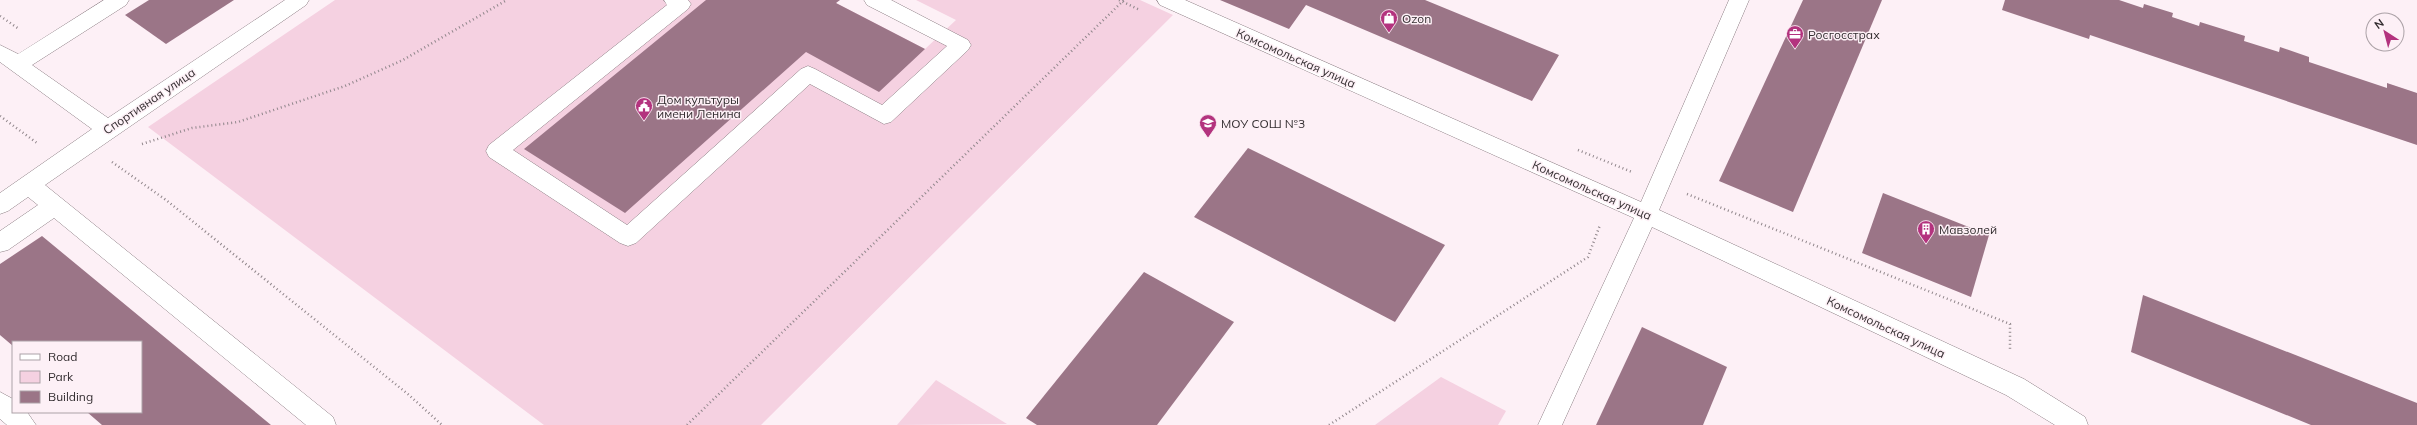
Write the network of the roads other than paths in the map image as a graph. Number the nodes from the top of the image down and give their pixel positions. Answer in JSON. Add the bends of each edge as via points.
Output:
{"nodes":[{"id":1,"x":119,"y":0,"type":"edge"},
{"id":2,"x":299,"y":0,"type":"edge"},
{"id":3,"x":674,"y":0,"type":"edge"},
{"id":4,"x":874,"y":0,"type":"edge"},
{"id":5,"x":1166,"y":0,"type":"edge"},
{"id":6,"x":1739,"y":0,"type":"edge"},
{"id":7,"x":0,"y":52,"type":"edge"},
{"id":8,"x":18,"y":64,"type":"junction"},
{"id":9,"x":108,"y":129,"type":"junction"},
{"id":10,"x":28,"y":184,"type":"junction"},
{"id":11,"x":0,"y":205,"type":"edge"},
{"id":12,"x":55,"y":205,"type":"junction"},
{"id":13,"x":1647,"y":214,"type":"junction"},
{"id":14,"x":0,"y":243,"type":"edge"},
{"id":15,"x":0,"y":403,"type":"edge"},
{"id":16,"x":24,"y":425,"type":"edge"},
{"id":17,"x":324,"y":425,"type":"edge"},
{"id":18,"x":1550,"y":425,"type":"edge"},
{"id":19,"x":2076,"y":425,"type":"edge"}],
"edges":[{"from":1,"to":8,"type":"street"},
{"from":2,"to":9,"type":"street","name":"Спортивная улица"},
{"from":3,"to":4,"type":"street","via":[[681,4],[497,151],[628,237],[808,74],[884,116],[961,45]]},
{"from":5,"to":13,"type":"street","name":"Комсомольская улица"},
{"from":6,"to":13,"type":"street"},
{"from":7,"to":8,"type":"street"},
{"from":8,"to":9,"type":"street"},
{"from":9,"to":10,"type":"street","name":"Спортивная улица"},
{"from":10,"to":11,"type":"street","name":"Спортивная улица"},
{"from":10,"to":12,"type":"street"},
{"from":12,"to":14,"type":"street"},
{"from":12,"to":17,"type":"street"},
{"from":13,"to":18,"type":"street"},
{"from":13,"to":19,"type":"street","name":"Комсомольская улица","via":[[2015,387]]},
{"from":15,"to":16,"type":"street"}]}
